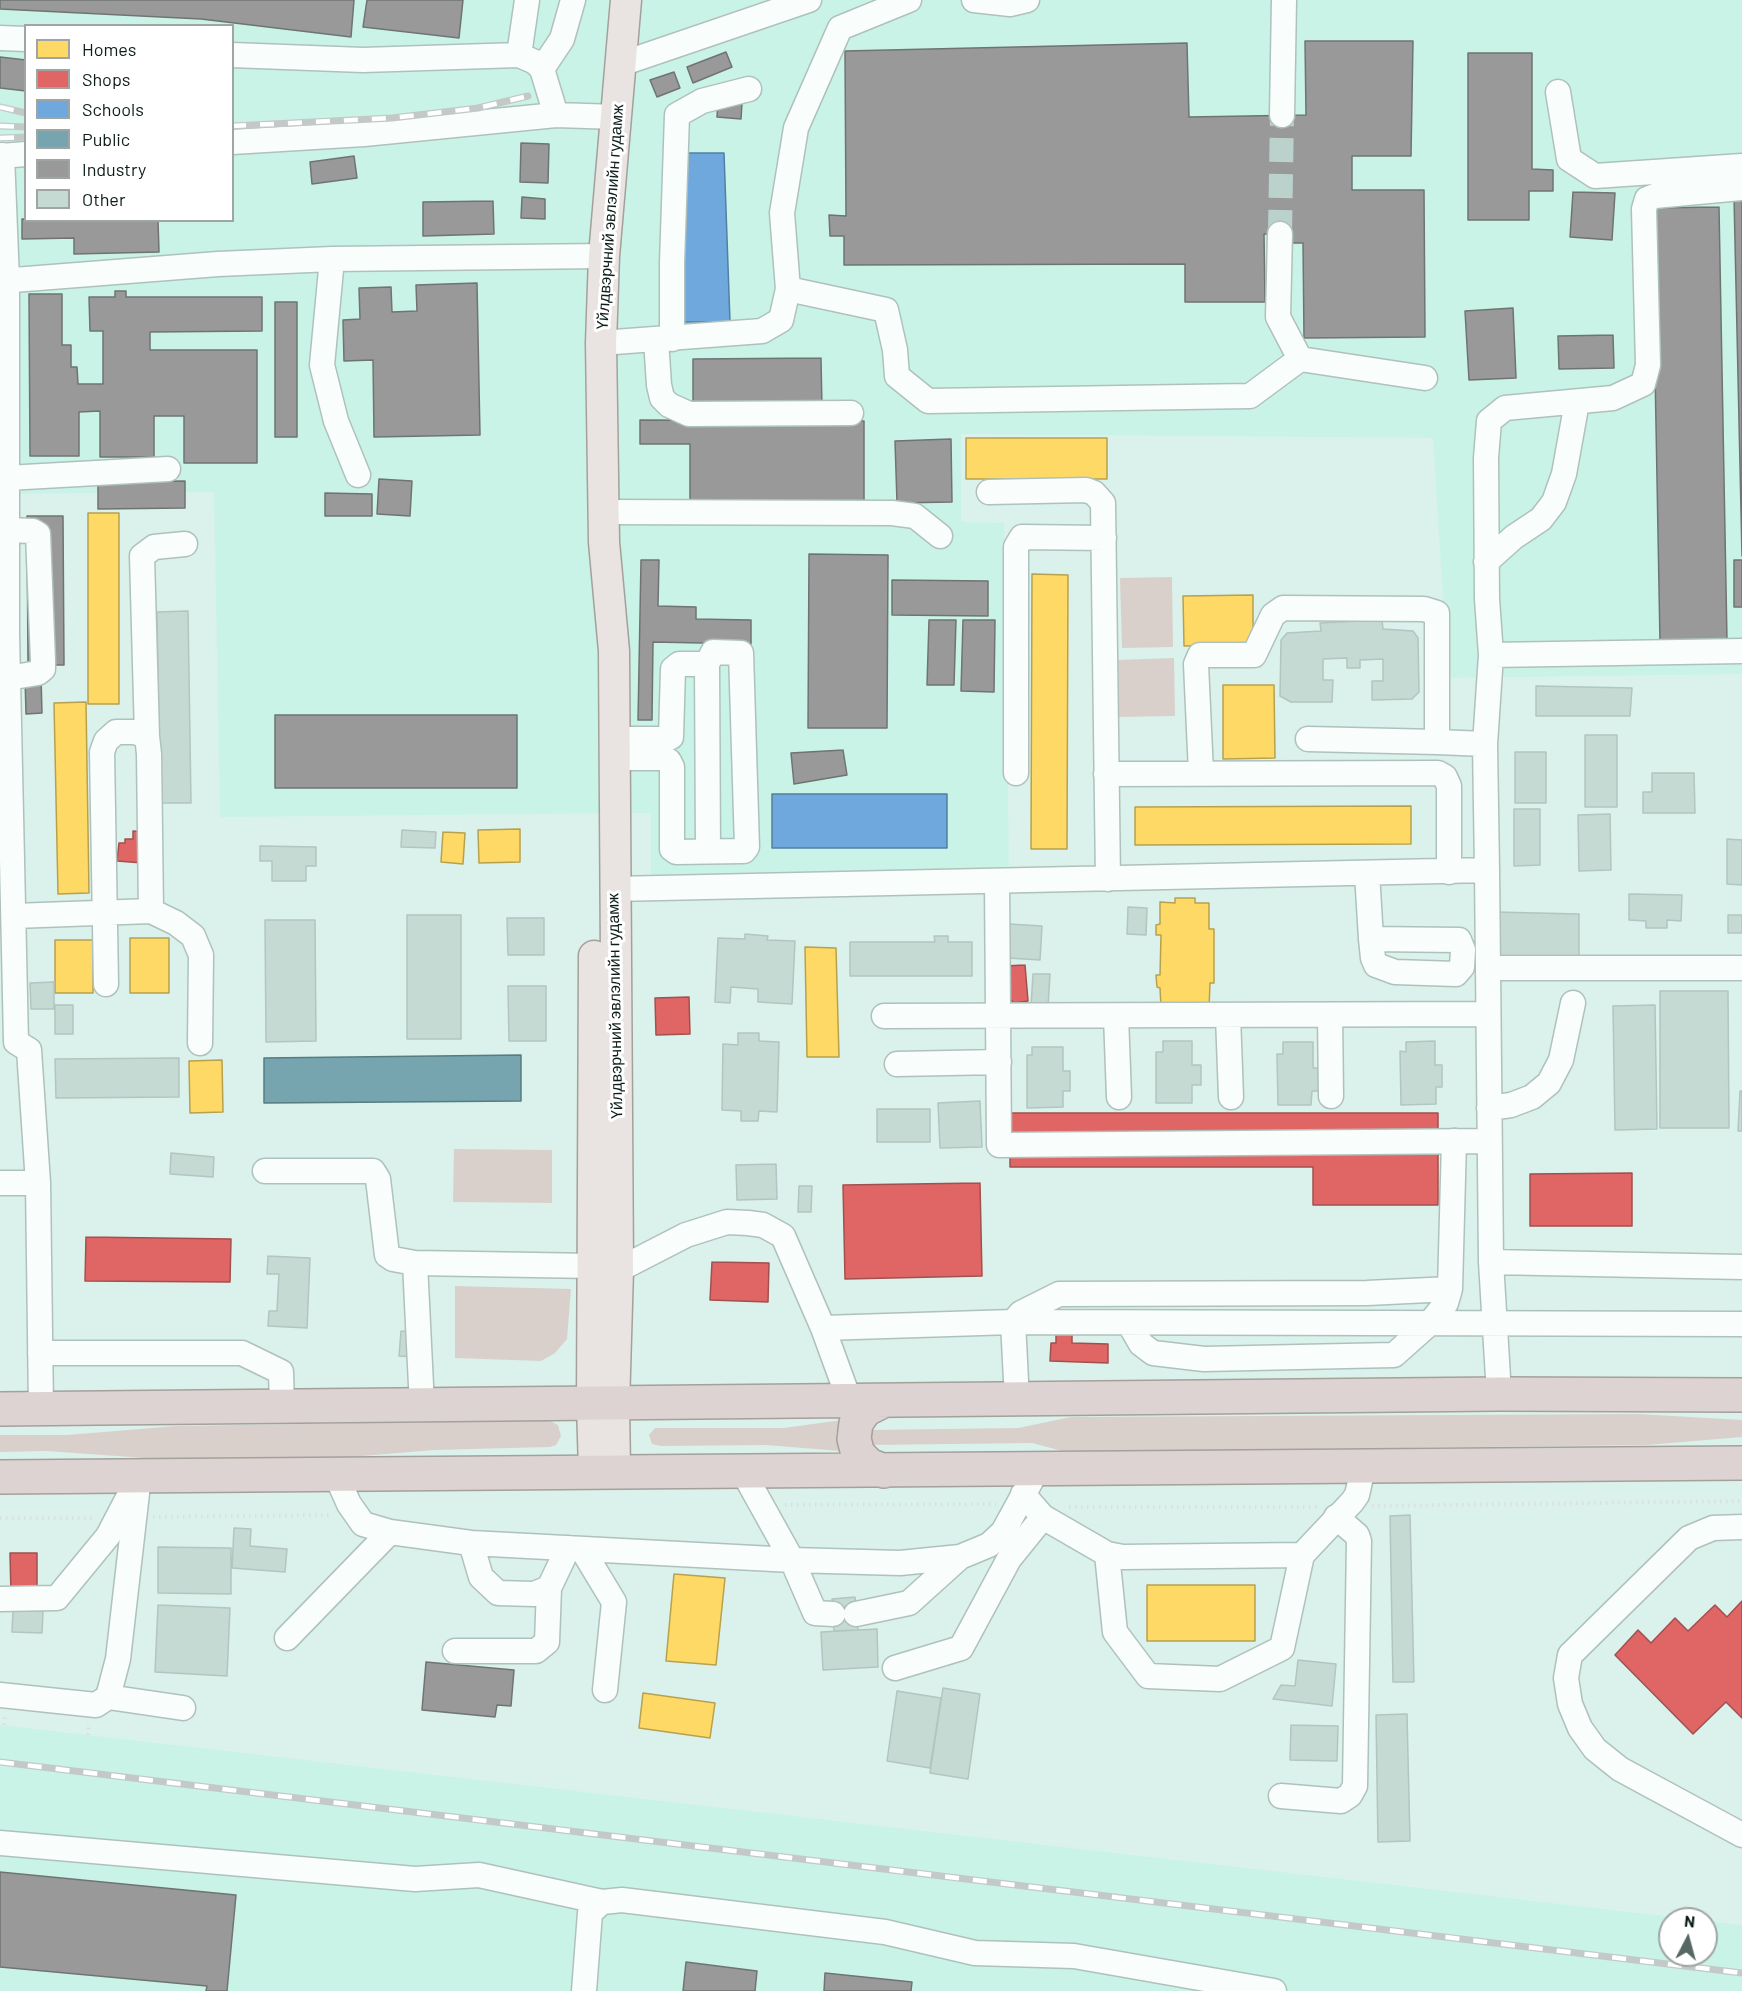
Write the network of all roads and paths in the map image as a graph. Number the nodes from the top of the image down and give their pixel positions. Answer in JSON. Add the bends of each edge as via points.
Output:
{"nodes":[{"id":1,"x":527,"y":0,"type":"edge"},
{"id":2,"x":573,"y":0,"type":"edge"},
{"id":3,"x":626,"y":0,"type":"edge"},
{"id":4,"x":809,"y":0,"type":"edge"},
{"id":5,"x":909,"y":0,"type":"edge"},
{"id":6,"x":974,"y":0,"type":"edge"},
{"id":7,"x":1026,"y":0,"type":"edge"},
{"id":8,"x":1284,"y":0,"type":"edge"},
{"id":9,"x":0,"y":38,"type":"edge"},
{"id":10,"x":24,"y":39,"type":"edge"},
{"id":11,"x":234,"y":55,"type":"edge"},
{"id":12,"x":519,"y":55,"type":"junction"},
{"id":13,"x":621,"y":64,"type":"junction"},
{"id":14,"x":542,"y":69,"type":"junction"},
{"id":15,"x":749,"y":89,"type":"dead end"},
{"id":16,"x":1558,"y":92,"type":"dead end"},
{"id":17,"x":556,"y":115,"type":"junction"},
{"id":18,"x":1282,"y":115,"type":"tunnel mouth"},
{"id":19,"x":617,"y":117,"type":"junction"},
{"id":20,"x":234,"y":142,"type":"edge"},
{"id":21,"x":9,"y":155,"type":"edge"},
{"id":22,"x":1742,"y":166,"type":"edge"},
{"id":23,"x":1742,"y":188,"type":"edge"},
{"id":24,"x":2,"y":219,"type":"edge"},
{"id":25,"x":1280,"y":234,"type":"tunnel mouth"},
{"id":26,"x":604,"y":256,"type":"junction"},
{"id":27,"x":332,"y":259,"type":"junction"},
{"id":28,"x":3,"y":281,"type":"edge"},
{"id":29,"x":788,"y":289,"type":"junction"},
{"id":30,"x":664,"y":340,"type":"junction"},
{"id":31,"x":601,"y":343,"type":"junction"},
{"id":32,"x":1300,"y":358,"type":"junction"},
{"id":33,"x":1425,"y":378,"type":"dead end"},
{"id":34,"x":1577,"y":402,"type":"junction"},
{"id":35,"x":851,"y":413,"type":"dead end"},
{"id":36,"x":168,"y":469,"type":"dead end"},
{"id":37,"x":358,"y":475,"type":"dead end"},
{"id":38,"x":7,"y":478,"type":"junction"},
{"id":39,"x":989,"y":492,"type":"dead end"},
{"id":40,"x":603,"y":512,"type":"junction"},
{"id":41,"x":7,"y":530,"type":"junction"},
{"id":42,"x":940,"y":536,"type":"dead end"},
{"id":43,"x":1104,"y":538,"type":"junction"},
{"id":44,"x":603,"y":542,"type":"junction"},
{"id":45,"x":185,"y":544,"type":"dead end"},
{"id":46,"x":1486,"y":562,"type":"junction"},
{"id":47,"x":3,"y":633,"type":"edge"},
{"id":48,"x":1742,"y":651,"type":"edge"},
{"id":49,"x":1491,"y":655,"type":"junction"},
{"id":50,"x":707,"y":664,"type":"junction"},
{"id":51,"x":8,"y":678,"type":"junction"},
{"id":52,"x":147,"y":736,"type":"junction"},
{"id":53,"x":1308,"y":739,"type":"dead end"},
{"id":54,"x":1437,"y":742,"type":"junction"},
{"id":55,"x":1485,"y":744,"type":"junction"},
{"id":56,"x":614,"y":749,"type":"junction"},
{"id":57,"x":1016,"y":773,"type":"dead end"},
{"id":58,"x":1201,"y":773,"type":"junction"},
{"id":59,"x":1106,"y":774,"type":"junction"},
{"id":60,"x":708,"y":852,"type":"junction"},
{"id":61,"x":1487,"y":870,"type":"junction"},
{"id":62,"x":1449,"y":872,"type":"junction"},
{"id":63,"x":1367,"y":873,"type":"junction"},
{"id":64,"x":1108,"y":879,"type":"junction"},
{"id":65,"x":997,"y":882,"type":"junction"},
{"id":66,"x":614,"y":890,"type":"junction"},
{"id":67,"x":151,"y":911,"type":"junction"},
{"id":68,"x":105,"y":912,"type":"junction"},
{"id":69,"x":14,"y":916,"type":"junction"},
{"id":70,"x":1371,"y":939,"type":"dead end"},
{"id":71,"x":1488,"y":968,"type":"junction"},
{"id":72,"x":1742,"y":968,"type":"edge"},
{"id":73,"x":106,"y":984,"type":"dead end"},
{"id":74,"x":1573,"y":1003,"type":"dead end"},
{"id":75,"x":1488,"y":1014,"type":"junction"},
{"id":76,"x":1330,"y":1015,"type":"junction"},
{"id":77,"x":884,"y":1016,"type":"dead end"},
{"id":78,"x":1116,"y":1016,"type":"junction"},
{"id":79,"x":1228,"y":1016,"type":"junction"},
{"id":80,"x":998,"y":1017,"type":"junction"},
{"id":81,"x":8,"y":1042,"type":"edge"},
{"id":82,"x":200,"y":1043,"type":"dead end"},
{"id":83,"x":999,"y":1062,"type":"junction"},
{"id":84,"x":897,"y":1064,"type":"dead end"},
{"id":85,"x":1331,"y":1096,"type":"dead end"},
{"id":86,"x":1119,"y":1097,"type":"dead end"},
{"id":87,"x":1231,"y":1097,"type":"dead end"},
{"id":88,"x":1489,"y":1108,"type":"junction"},
{"id":89,"x":1454,"y":1141,"type":"junction"},
{"id":90,"x":1489,"y":1141,"type":"junction"},
{"id":91,"x":264,"y":1171,"type":"dead end"},
{"id":92,"x":0,"y":1183,"type":"edge"},
{"id":93,"x":38,"y":1183,"type":"junction"},
{"id":94,"x":1491,"y":1262,"type":"junction"},
{"id":95,"x":415,"y":1263,"type":"junction"},
{"id":96,"x":1742,"y":1267,"type":"edge"},
{"id":97,"x":605,"y":1268,"type":"junction"},
{"id":98,"x":1450,"y":1289,"type":"junction"},
{"id":99,"x":1367,"y":1293,"type":"junction"},
{"id":100,"x":1013,"y":1322,"type":"junction"},
{"id":101,"x":1129,"y":1323,"type":"junction"},
{"id":102,"x":1184,"y":1323,"type":"junction"},
{"id":103,"x":1370,"y":1323,"type":"junction"},
{"id":104,"x":1430,"y":1323,"type":"junction"},
{"id":105,"x":1494,"y":1323,"type":"junction"},
{"id":106,"x":1742,"y":1324,"type":"edge"},
{"id":107,"x":823,"y":1328,"type":"junction"},
{"id":108,"x":40,"y":1353,"type":"junction"},
{"id":109,"x":1184,"y":1357,"type":"junction"},
{"id":110,"x":1499,"y":1394,"type":"junction"},
{"id":111,"x":1742,"y":1395,"type":"edge"},
{"id":112,"x":1017,"y":1400,"type":"junction"},
{"id":113,"x":865,"y":1402,"type":"junction"},
{"id":114,"x":603,"y":1405,"type":"junction"},
{"id":115,"x":422,"y":1406,"type":"junction"},
{"id":116,"x":282,"y":1407,"type":"junction"},
{"id":117,"x":41,"y":1408,"type":"junction"},
{"id":118,"x":0,"y":1409,"type":"edge"},
{"id":119,"x":1742,"y":1463,"type":"edge"},
{"id":120,"x":1363,"y":1468,"type":"junction"},
{"id":121,"x":605,"y":1470,"type":"junction"},
{"id":122,"x":742,"y":1470,"type":"junction"},
{"id":123,"x":884,"y":1471,"type":"junction"},
{"id":124,"x":139,"y":1476,"type":"junction"},
{"id":125,"x":336,"y":1476,"type":"junction"},
{"id":126,"x":0,"y":1477,"type":"edge"},
{"id":127,"x":1031,"y":1499,"type":"junction"},
{"id":128,"x":1742,"y":1501,"type":"edge"},
{"id":129,"x":760,"y":1505,"type":"junction"},
{"id":130,"x":1342,"y":1512,"type":"junction"},
{"id":131,"x":356,"y":1514,"type":"junction"},
{"id":132,"x":0,"y":1518,"type":"edge"},
{"id":133,"x":126,"y":1518,"type":"junction"},
{"id":134,"x":1742,"y":1527,"type":"edge"},
{"id":135,"x":390,"y":1532,"type":"junction"},
{"id":136,"x":471,"y":1543,"type":"junction"},
{"id":137,"x":575,"y":1548,"type":"junction"},
{"id":138,"x":1107,"y":1554,"type":"junction"},
{"id":139,"x":1302,"y":1555,"type":"junction"},
{"id":140,"x":960,"y":1557,"type":"junction"},
{"id":141,"x":792,"y":1560,"type":"junction"},
{"id":142,"x":549,"y":1588,"type":"junction"},
{"id":143,"x":0,"y":1599,"type":"edge"},
{"id":144,"x":287,"y":1638,"type":"dead end"},
{"id":145,"x":454,"y":1651,"type":"dead end"},
{"id":146,"x":895,"y":1668,"type":"dead end"},
{"id":147,"x":605,"y":1690,"type":"dead end"},
{"id":148,"x":0,"y":1695,"type":"edge"},
{"id":149,"x":108,"y":1697,"type":"junction"},
{"id":150,"x":183,"y":1708,"type":"dead end"},
{"id":151,"x":1281,"y":1796,"type":"dead end"},
{"id":152,"x":1742,"y":1835,"type":"edge"},
{"id":153,"x":0,"y":1843,"type":"edge"},
{"id":154,"x":602,"y":1902,"type":"junction"},
{"id":155,"x":584,"y":1991,"type":"edge"},
{"id":156,"x":1274,"y":1991,"type":"edge"}],
"edges":[{"from":1,"to":12,"type":"street"},
{"from":2,"to":14,"type":"street","via":[[562,39]]},
{"from":3,"to":13,"type":"main road","name":"Үйлдвэрчний эвлэлийн гудамж"},
{"from":4,"to":13,"type":"street"},
{"from":5,"to":29,"type":"street","via":[[840,28],[796,128],[782,213]]},
{"from":6,"to":7,"type":"street","via":[[1010,4]]},
{"from":8,"to":18,"type":"street"},
{"from":9,"to":10,"type":"street"},
{"from":11,"to":12,"type":"street","via":[[363,60]]},
{"from":12,"to":14,"type":"street"},
{"from":13,"to":19,"type":"main road","name":"Үйлдвэрчний эвлэлийн гудамж"},
{"from":14,"to":17,"type":"street"},
{"from":15,"to":30,"type":"street","via":[[702,101],[677,115],[672,263]]},
{"from":16,"to":22,"type":"street","via":[[1569,159],[1595,176]]},
{"from":17,"to":19,"type":"street"},
{"from":17,"to":20,"type":"street"},
{"from":19,"to":26,"type":"main road","name":"Үйлдвэрчний эвлэлийн гудамж"},
{"from":21,"to":24,"type":"street"},
{"from":23,"to":34,"type":"street","via":[[1655,195],[1647,199],[1644,209],[1648,365],[1643,384],[1613,398]]},
{"from":24,"to":28,"type":"street"},
{"from":25,"to":32,"type":"street","via":[[1278,317]]},
{"from":26,"to":27,"type":"street"},
{"from":26,"to":31,"type":"main road","name":"Үйлдвэрчний эвлэлийн гудамж"},
{"from":27,"to":28,"type":"street"},
{"from":27,"to":37,"type":"street","via":[[322,365],[336,421]]},
{"from":28,"to":38,"type":"street"},
{"from":29,"to":30,"type":"street","via":[[781,320],[762,331]]},
{"from":29,"to":32,"type":"street","via":[[886,310],[897,376],[928,401],[1250,396]]},
{"from":30,"to":31,"type":"street"},
{"from":30,"to":35,"type":"street","via":[[659,385],[663,398],[689,414]]},
{"from":31,"to":40,"type":"main road","name":"Үйлдвэрчний эвлэлийн гудамж"},
{"from":32,"to":33,"type":"street"},
{"from":34,"to":46,"type":"street","via":[[1564,474],[1554,502],[1541,519]]},
{"from":34,"to":46,"type":"street","via":[[1505,408],[1490,421]]},
{"from":36,"to":38,"type":"street"},
{"from":38,"to":41,"type":"street"},
{"from":39,"to":43,"type":"street","via":[[1094,493],[1102,503]]},
{"from":40,"to":42,"type":"street","via":[[892,513],[915,516]]},
{"from":40,"to":44,"type":"main road","name":"Үйлдвэрчний эвлэлийн гудамж"},
{"from":41,"to":47,"type":"street"},
{"from":41,"to":51,"type":"street","via":[[38,534],[43,661],[43,669],[38,673]]},
{"from":43,"to":57,"type":"street","via":[[1022,537],[1016,547]]},
{"from":43,"to":59,"type":"street"},
{"from":44,"to":56,"type":"main road","name":"Үйлдвэрчний эвлэлийн гудамж","via":[[614,651]]},
{"from":44,"to":97,"type":"main road","name":"Үйлдвэрчний эвлэлийн гудамж","via":[[596,652]]},
{"from":45,"to":52,"type":"street","via":[[154,547],[142,556]]},
{"from":46,"to":49,"type":"street"},
{"from":47,"to":51,"type":"street"},
{"from":48,"to":49,"type":"street"},
{"from":49,"to":55,"type":"street"},
{"from":50,"to":56,"type":"street","via":[[679,664],[673,669],[671,737]]},
{"from":50,"to":60,"type":"street"},
{"from":50,"to":60,"type":"street","via":[[713,652],[741,653],[743,657],[747,847],[742,851]]},
{"from":51,"to":69,"type":"street"},
{"from":52,"to":67,"type":"street"},
{"from":52,"to":68,"type":"street","via":[[116,732],[106,741],[102,752]]},
{"from":53,"to":54,"type":"street"},
{"from":54,"to":55,"type":"street"},
{"from":54,"to":58,"type":"street","via":[[1437,613],[1424,609],[1283,608],[1273,615],[1254,655],[1197,659]]},
{"from":55,"to":61,"type":"street"},
{"from":56,"to":60,"type":"street","via":[[669,761],[672,849]]},
{"from":56,"to":66,"type":"main road","name":"Үйлдвэрчний эвлэлийн гудамж"},
{"from":58,"to":59,"type":"street"},
{"from":58,"to":62,"type":"street","via":[[1438,773],[1449,786]]},
{"from":59,"to":64,"type":"street"},
{"from":61,"to":62,"type":"street"},
{"from":61,"to":71,"type":"street"},
{"from":62,"to":63,"type":"street"},
{"from":63,"to":64,"type":"street"},
{"from":63,"to":70,"type":"street"},
{"from":64,"to":65,"type":"street"},
{"from":65,"to":66,"type":"street"},
{"from":65,"to":80,"type":"street"},
{"from":66,"to":97,"type":"main road","name":"Үйлдвэрчний эвлэлийн гудамж"},
{"from":67,"to":68,"type":"street"},
{"from":67,"to":82,"type":"street","via":[[193,936],[201,955]]},
{"from":68,"to":69,"type":"street"},
{"from":68,"to":73,"type":"street"},
{"from":69,"to":81,"type":"street"},
{"from":71,"to":72,"type":"street"},
{"from":71,"to":75,"type":"street"},
{"from":74,"to":88,"type":"street","via":[[1561,1060],[1549,1083],[1532,1097],[1511,1106]]},
{"from":75,"to":76,"type":"street"},
{"from":75,"to":88,"type":"street"},
{"from":76,"to":79,"type":"street"},
{"from":76,"to":85,"type":"street"},
{"from":77,"to":80,"type":"street"},
{"from":78,"to":79,"type":"street"},
{"from":78,"to":80,"type":"street"},
{"from":78,"to":86,"type":"street"},
{"from":79,"to":87,"type":"street"},
{"from":80,"to":83,"type":"street"},
{"from":81,"to":93,"type":"street","via":[[29,1050]]},
{"from":83,"to":84,"type":"street"},
{"from":83,"to":89,"type":"street","via":[[999,1145]]},
{"from":88,"to":90,"type":"street"},
{"from":89,"to":90,"type":"street"},
{"from":89,"to":98,"type":"street"},
{"from":90,"to":94,"type":"street"},
{"from":91,"to":95,"type":"street","via":[[373,1171],[378,1179],[387,1255]]},
{"from":92,"to":93,"type":"street"},
{"from":93,"to":108,"type":"street"},
{"from":94,"to":96,"type":"street"},
{"from":94,"to":105,"type":"street"},
{"from":95,"to":97,"type":"street"},
{"from":95,"to":115,"type":"street"},
{"from":97,"to":107,"type":"street","via":[[727,1222],[763,1225],[783,1236]]},
{"from":97,"to":114,"type":"main road","name":"Үйлдвэрчний эвлэлийн гудамж"},
{"from":98,"to":99,"type":"street"},
{"from":98,"to":104,"type":"street","via":[[1446,1303]]},
{"from":99,"to":100,"type":"street","via":[[1059,1294],[1021,1313]]},
{"from":99,"to":103,"type":"street"},
{"from":100,"to":101,"type":"street"},
{"from":100,"to":107,"type":"street"},
{"from":100,"to":112,"type":"street"},
{"from":101,"to":102,"type":"street"},
{"from":101,"to":109,"type":"street","via":[[1141,1344],[1153,1353]]},
{"from":102,"to":103,"type":"street"},
{"from":102,"to":109,"type":"street"},
{"from":103,"to":104,"type":"street"},
{"from":104,"to":105,"type":"street"},
{"from":104,"to":109,"type":"street","via":[[1394,1356]]},
{"from":105,"to":106,"type":"street"},
{"from":105,"to":110,"type":"street"},
{"from":107,"to":113,"type":"street"},
{"from":108,"to":116,"type":"street","via":[[242,1353],[281,1372]]},
{"from":108,"to":117,"type":"street"},
{"from":110,"to":111,"type":"highway"},
{"from":110,"to":112,"type":"highway"},
{"from":112,"to":113,"type":"highway"},
{"from":113,"to":114,"type":"highway"},
{"from":113,"to":123,"type":"highway","via":[[865,1410],[856,1423],[854,1439],[858,1454],[869,1466]]},
{"from":114,"to":115,"type":"highway"},
{"from":114,"to":121,"type":"main road","name":"Үйлдвэрчний эвлэлийн гудамж"},
{"from":115,"to":116,"type":"highway"},
{"from":116,"to":117,"type":"highway"},
{"from":117,"to":118,"type":"highway"},
{"from":119,"to":120,"type":"highway"},
{"from":120,"to":127,"type":"highway"},
{"from":120,"to":130,"type":"street","via":[[1357,1495]]},
{"from":121,"to":122,"type":"highway"},
{"from":121,"to":125,"type":"highway"},
{"from":122,"to":123,"type":"highway"},
{"from":122,"to":129,"type":"street"},
{"from":123,"to":127,"type":"highway"},
{"from":124,"to":125,"type":"highway"},
{"from":124,"to":126,"type":"highway"},
{"from":124,"to":133,"type":"street"},
{"from":125,"to":131,"type":"street"},
{"from":127,"to":129,"type":"path"},
{"from":127,"to":130,"type":"path"},
{"from":127,"to":138,"type":"street"},
{"from":127,"to":140,"type":"street","via":[[989,1545]]},
{"from":127,"to":146,"type":"street","via":[[1009,1559],[961,1648]]},
{"from":128,"to":130,"type":"path"},
{"from":129,"to":141,"type":"street"},
{"from":130,"to":139,"type":"street"},
{"from":130,"to":151,"type":"street","via":[[1359,1541],[1355,1786],[1341,1800]]},
{"from":131,"to":133,"type":"path"},
{"from":131,"to":135,"type":"street","via":[[363,1524]]},
{"from":132,"to":133,"type":"path"},
{"from":133,"to":143,"type":"street","via":[[57,1598]]},
{"from":133,"to":149,"type":"street","via":[[118,1659]]},
{"from":134,"to":152,"type":"street","via":[[1713,1528],[1689,1538],[1570,1655],[1566,1678],[1570,1704],[1595,1749],[1620,1769]]},
{"from":135,"to":136,"type":"street"},
{"from":135,"to":144,"type":"street"},
{"from":136,"to":137,"type":"street"},
{"from":136,"to":142,"type":"street","via":[[481,1577],[498,1593],[534,1594]]},
{"from":137,"to":141,"type":"street"},
{"from":137,"to":142,"type":"street"},
{"from":137,"to":147,"type":"street","via":[[614,1602]]},
{"from":138,"to":139,"type":"street"},
{"from":138,"to":139,"type":"street","via":[[1115,1632],[1148,1676],[1220,1679],[1282,1648]]},
{"from":140,"to":141,"type":"street","via":[[900,1563]]},
{"from":140,"to":141,"type":"street","via":[[909,1603],[844,1614],[815,1612]]},
{"from":142,"to":145,"type":"street","via":[[547,1642],[536,1651]]},
{"from":148,"to":149,"type":"street","via":[[96,1705]]},
{"from":149,"to":150,"type":"street"},
{"from":153,"to":154,"type":"street","via":[[403,1878],[479,1875]]},
{"from":154,"to":155,"type":"street","via":[[590,1913]]},
{"from":154,"to":156,"type":"street","via":[[622,1900],[885,1932],[975,1953],[1074,1956]]}]}
